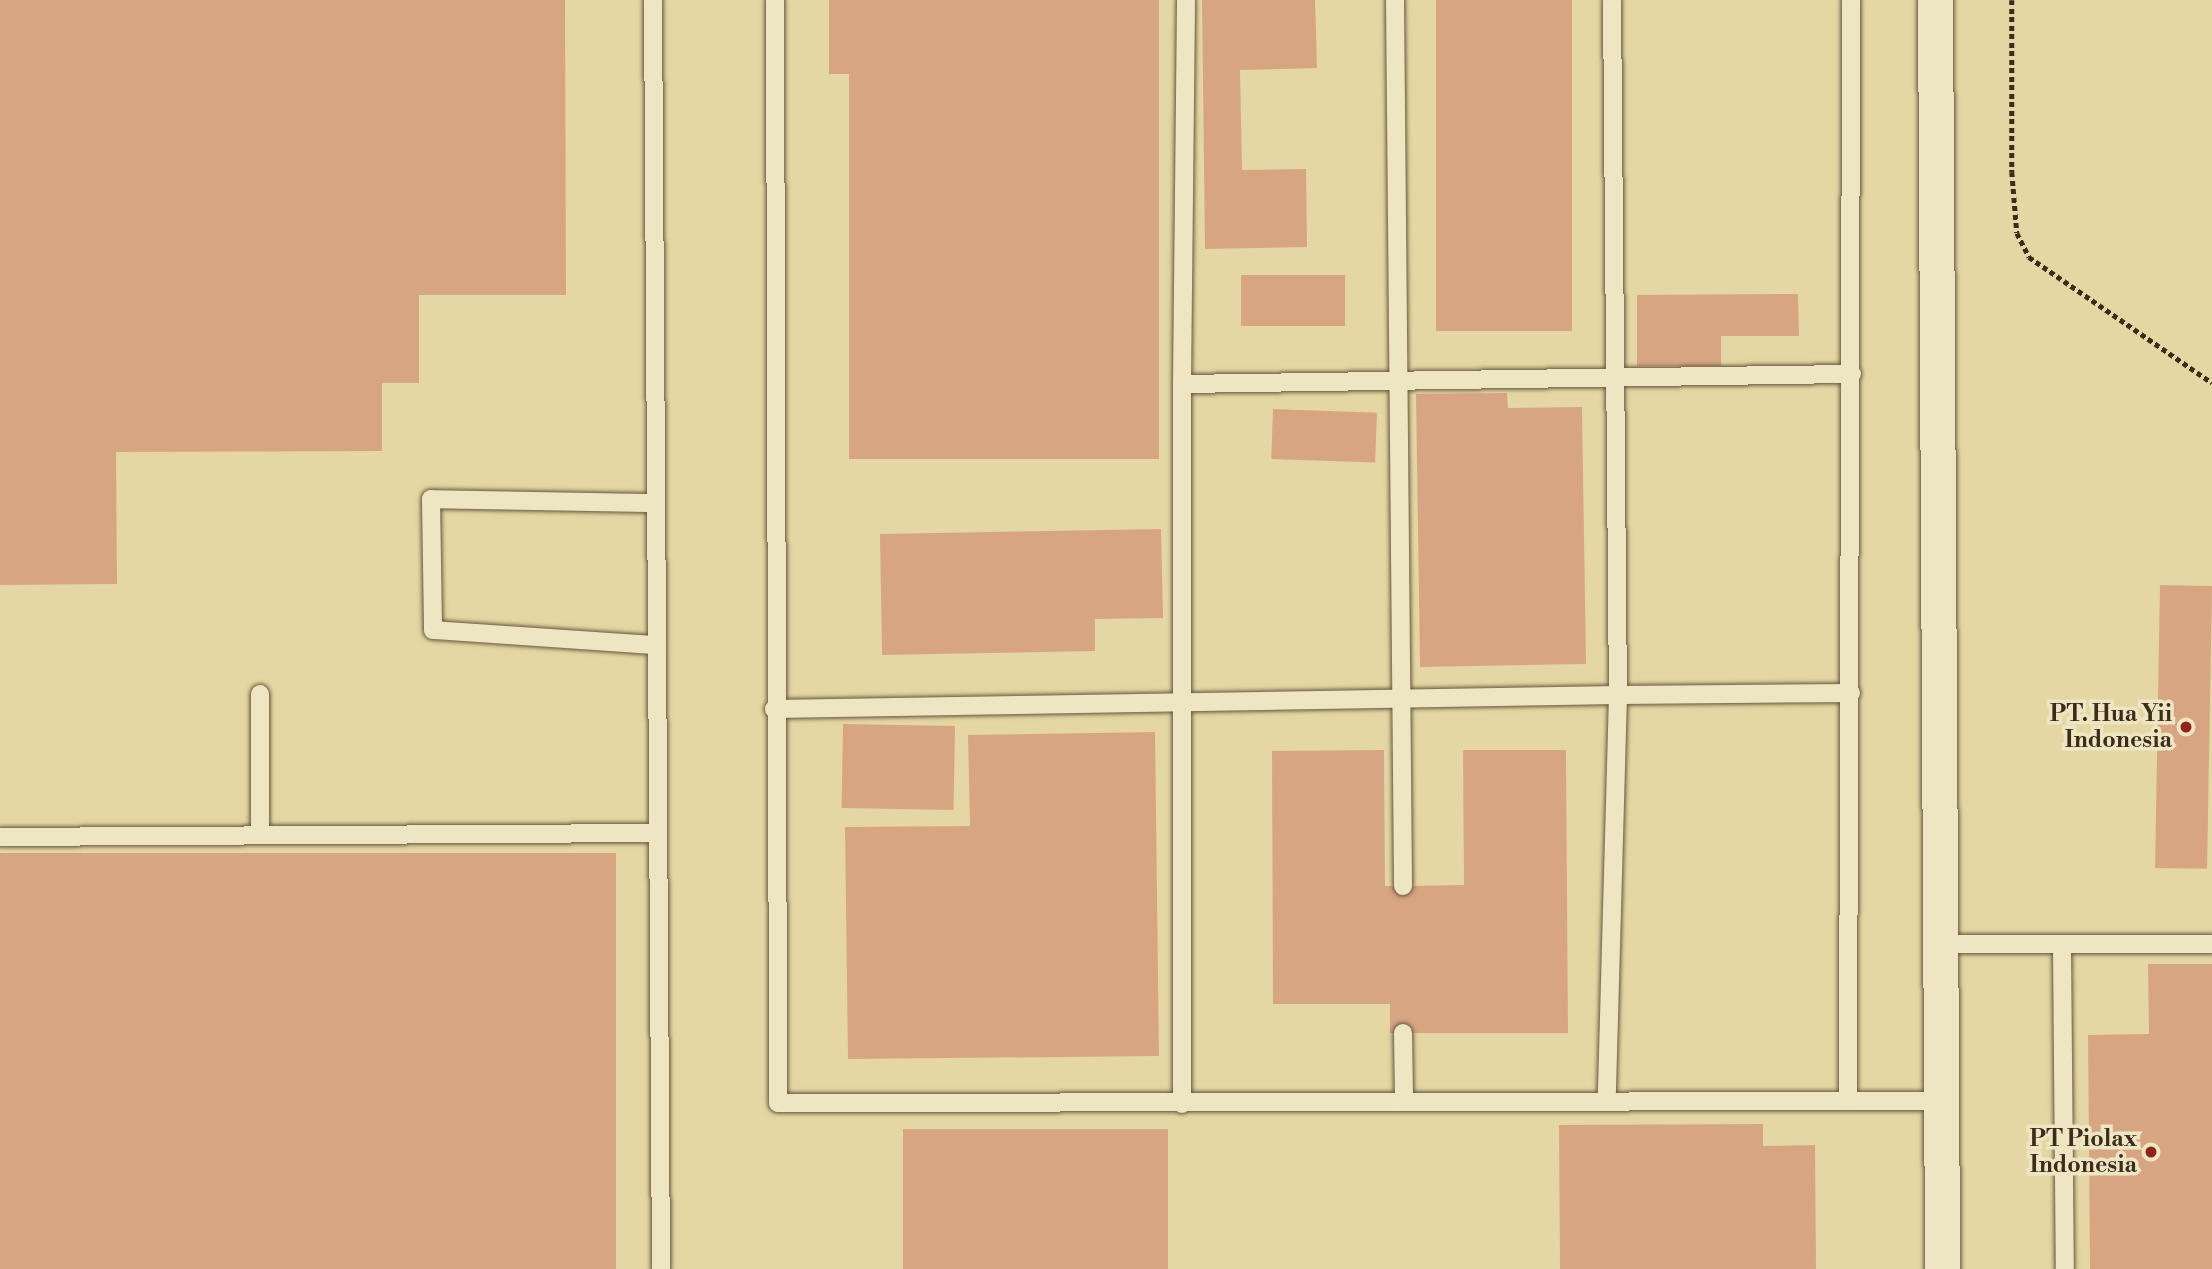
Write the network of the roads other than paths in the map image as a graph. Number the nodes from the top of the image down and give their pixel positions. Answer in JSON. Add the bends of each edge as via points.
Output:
{"nodes":[{"id":1,"x":653,"y":0,"type":"edge"},
{"id":2,"x":775,"y":0,"type":"edge"},
{"id":3,"x":1186,"y":0,"type":"edge"},
{"id":4,"x":1395,"y":0,"type":"edge"},
{"id":5,"x":1612,"y":0,"type":"edge"},
{"id":6,"x":1851,"y":0,"type":"edge"},
{"id":7,"x":1935,"y":0,"type":"edge"},
{"id":8,"x":1852,"y":374,"type":"junction"},
{"id":9,"x":1399,"y":379,"type":"junction"},
{"id":10,"x":1615,"y":380,"type":"junction"},
{"id":11,"x":1182,"y":384,"type":"junction"},
{"id":12,"x":652,"y":503,"type":"junction"},
{"id":13,"x":655,"y":645,"type":"junction"},
{"id":14,"x":1851,"y":693,"type":"junction"},
{"id":15,"x":260,"y":694,"type":"dead end"},
{"id":16,"x":1618,"y":695,"type":"junction"},
{"id":17,"x":1403,"y":696,"type":"junction"},
{"id":18,"x":1181,"y":698,"type":"junction"},
{"id":19,"x":774,"y":709,"type":"junction"},
{"id":20,"x":260,"y":832,"type":"junction"},
{"id":21,"x":657,"y":833,"type":"junction"},
{"id":22,"x":0,"y":837,"type":"edge"},
{"id":23,"x":1404,"y":886,"type":"dead end"},
{"id":24,"x":1940,"y":944,"type":"junction"},
{"id":25,"x":2212,"y":944,"type":"edge"},
{"id":26,"x":2062,"y":947,"type":"junction"},
{"id":27,"x":1404,"y":1033,"type":"dead end"},
{"id":28,"x":1404,"y":1100,"type":"junction"},
{"id":29,"x":1607,"y":1100,"type":"junction"},
{"id":30,"x":1848,"y":1101,"type":"junction"},
{"id":31,"x":1941,"y":1101,"type":"junction"},
{"id":32,"x":1182,"y":1104,"type":"junction"},
{"id":33,"x":661,"y":1269,"type":"edge"},
{"id":34,"x":1942,"y":1269,"type":"edge"},
{"id":35,"x":2065,"y":1269,"type":"edge"}],
"edges":[{"from":1,"to":12,"type":"lane"},
{"from":2,"to":19,"type":"lane"},
{"from":3,"to":11,"type":"lane"},
{"from":4,"to":9,"type":"lane"},
{"from":5,"to":10,"type":"lane"},
{"from":6,"to":8,"type":"lane"},
{"from":7,"to":24,"type":"street"},
{"from":8,"to":10,"type":"lane"},
{"from":8,"to":14,"type":"lane"},
{"from":9,"to":10,"type":"lane"},
{"from":9,"to":11,"type":"lane"},
{"from":9,"to":17,"type":"lane"},
{"from":10,"to":16,"type":"lane"},
{"from":11,"to":18,"type":"lane"},
{"from":12,"to":13,"type":"lane"},
{"from":12,"to":13,"type":"lane","via":[[431,499],[433,630]]},
{"from":13,"to":21,"type":"lane"},
{"from":14,"to":16,"type":"lane"},
{"from":14,"to":30,"type":"lane"},
{"from":15,"to":20,"type":"lane"},
{"from":16,"to":17,"type":"lane"},
{"from":16,"to":29,"type":"lane"},
{"from":17,"to":18,"type":"lane"},
{"from":17,"to":23,"type":"lane"},
{"from":18,"to":19,"type":"lane"},
{"from":18,"to":32,"type":"lane"},
{"from":19,"to":32,"type":"lane","via":[[778,1103]]},
{"from":20,"to":21,"type":"lane"},
{"from":20,"to":22,"type":"lane"},
{"from":21,"to":33,"type":"lane"},
{"from":24,"to":26,"type":"lane"},
{"from":24,"to":31,"type":"street"},
{"from":25,"to":26,"type":"lane"},
{"from":26,"to":35,"type":"lane"},
{"from":27,"to":28,"type":"lane"},
{"from":28,"to":29,"type":"lane"},
{"from":28,"to":32,"type":"lane"},
{"from":29,"to":30,"type":"lane"},
{"from":30,"to":31,"type":"lane"},
{"from":31,"to":34,"type":"street"}]}
